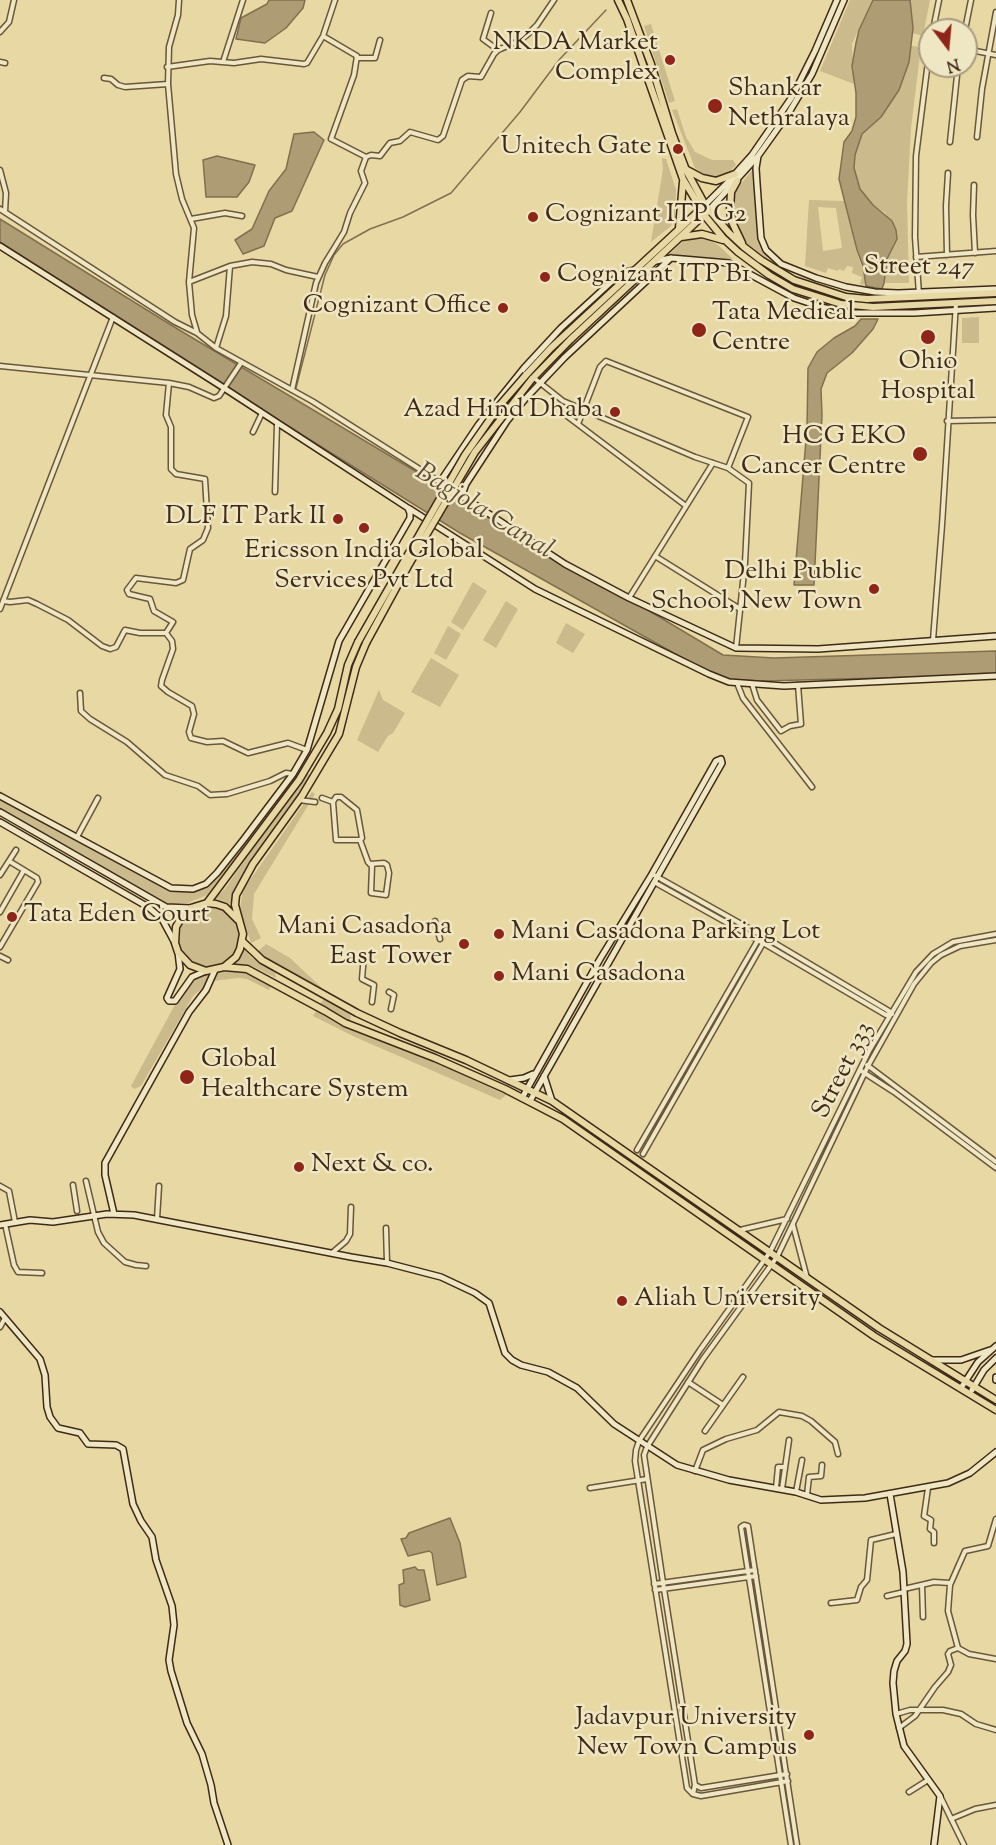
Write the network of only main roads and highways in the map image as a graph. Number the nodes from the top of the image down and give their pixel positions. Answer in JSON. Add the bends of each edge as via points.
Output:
{"nodes":[{"id":1,"x":618,"y":0,"type":"edge"},
{"id":2,"x":627,"y":0,"type":"edge"},
{"id":3,"x":686,"y":170,"type":"junction"},
{"id":4,"x":683,"y":179,"type":"junction"},
{"id":5,"x":705,"y":209,"type":"junction"},
{"id":6,"x":679,"y":229,"type":"junction"},
{"id":7,"x":678,"y":239,"type":"junction"},
{"id":8,"x":727,"y":242,"type":"junction"},
{"id":9,"x":744,"y":247,"type":"junction"},
{"id":10,"x":996,"y":293,"type":"edge"},
{"id":11,"x":996,"y":301,"type":"edge"},
{"id":12,"x":531,"y":377,"type":"junction"},
{"id":13,"x":207,"y":903,"type":"junction"},
{"id":14,"x":238,"y":920,"type":"junction"},
{"id":15,"x":243,"y":942,"type":"junction"},
{"id":16,"x":224,"y":967,"type":"junction"},
{"id":17,"x":996,"y":1400,"type":"edge"},
{"id":18,"x":996,"y":1410,"type":"edge"}],
"edges":[{"from":1,"to":4,"type":"main road"},
{"from":2,"to":3,"type":"main road"},
{"from":3,"to":5,"type":"main road"},
{"from":3,"to":9,"type":"main road","via":[[709,180],[736,178],[730,211]]},
{"from":4,"to":5,"type":"main road"},
{"from":4,"to":6,"type":"main road"},
{"from":5,"to":6,"type":"main road"},
{"from":5,"to":7,"type":"main road"},
{"from":5,"to":8,"type":"main road"},
{"from":5,"to":9,"type":"main road"},
{"from":6,"to":12,"type":"main road","via":[[551,348]]},
{"from":7,"to":8,"type":"main road","via":[[702,234]]},
{"from":7,"to":12,"type":"main road"},
{"from":8,"to":11,"type":"main road","via":[[785,284],[841,304],[956,307]]},
{"from":9,"to":10,"type":"main road","via":[[794,280],[836,294],[867,299]]},
{"from":12,"to":13,"type":"main road","bridge":true,"via":[[493,413],[465,454],[358,642],[327,733],[299,780]]},
{"from":12,"to":14,"type":"main road","bridge":true,"via":[[476,452],[408,566],[356,667],[339,734],[242,881],[236,895]]},
{"from":13,"to":14,"type":"main road","via":[[225,907]]},
{"from":13,"to":16,"type":"main road","via":[[190,908],[179,919],[175,943],[190,966],[206,971]]},
{"from":14,"to":15,"type":"main road"},
{"from":15,"to":16,"type":"main road","via":[[236,957]]},
{"from":15,"to":17,"type":"main road","via":[[262,960],[357,1013],[552,1101],[879,1328]]},
{"from":16,"to":18,"type":"main road","via":[[247,969],[345,1023],[435,1058],[563,1119],[874,1336]]}]}
